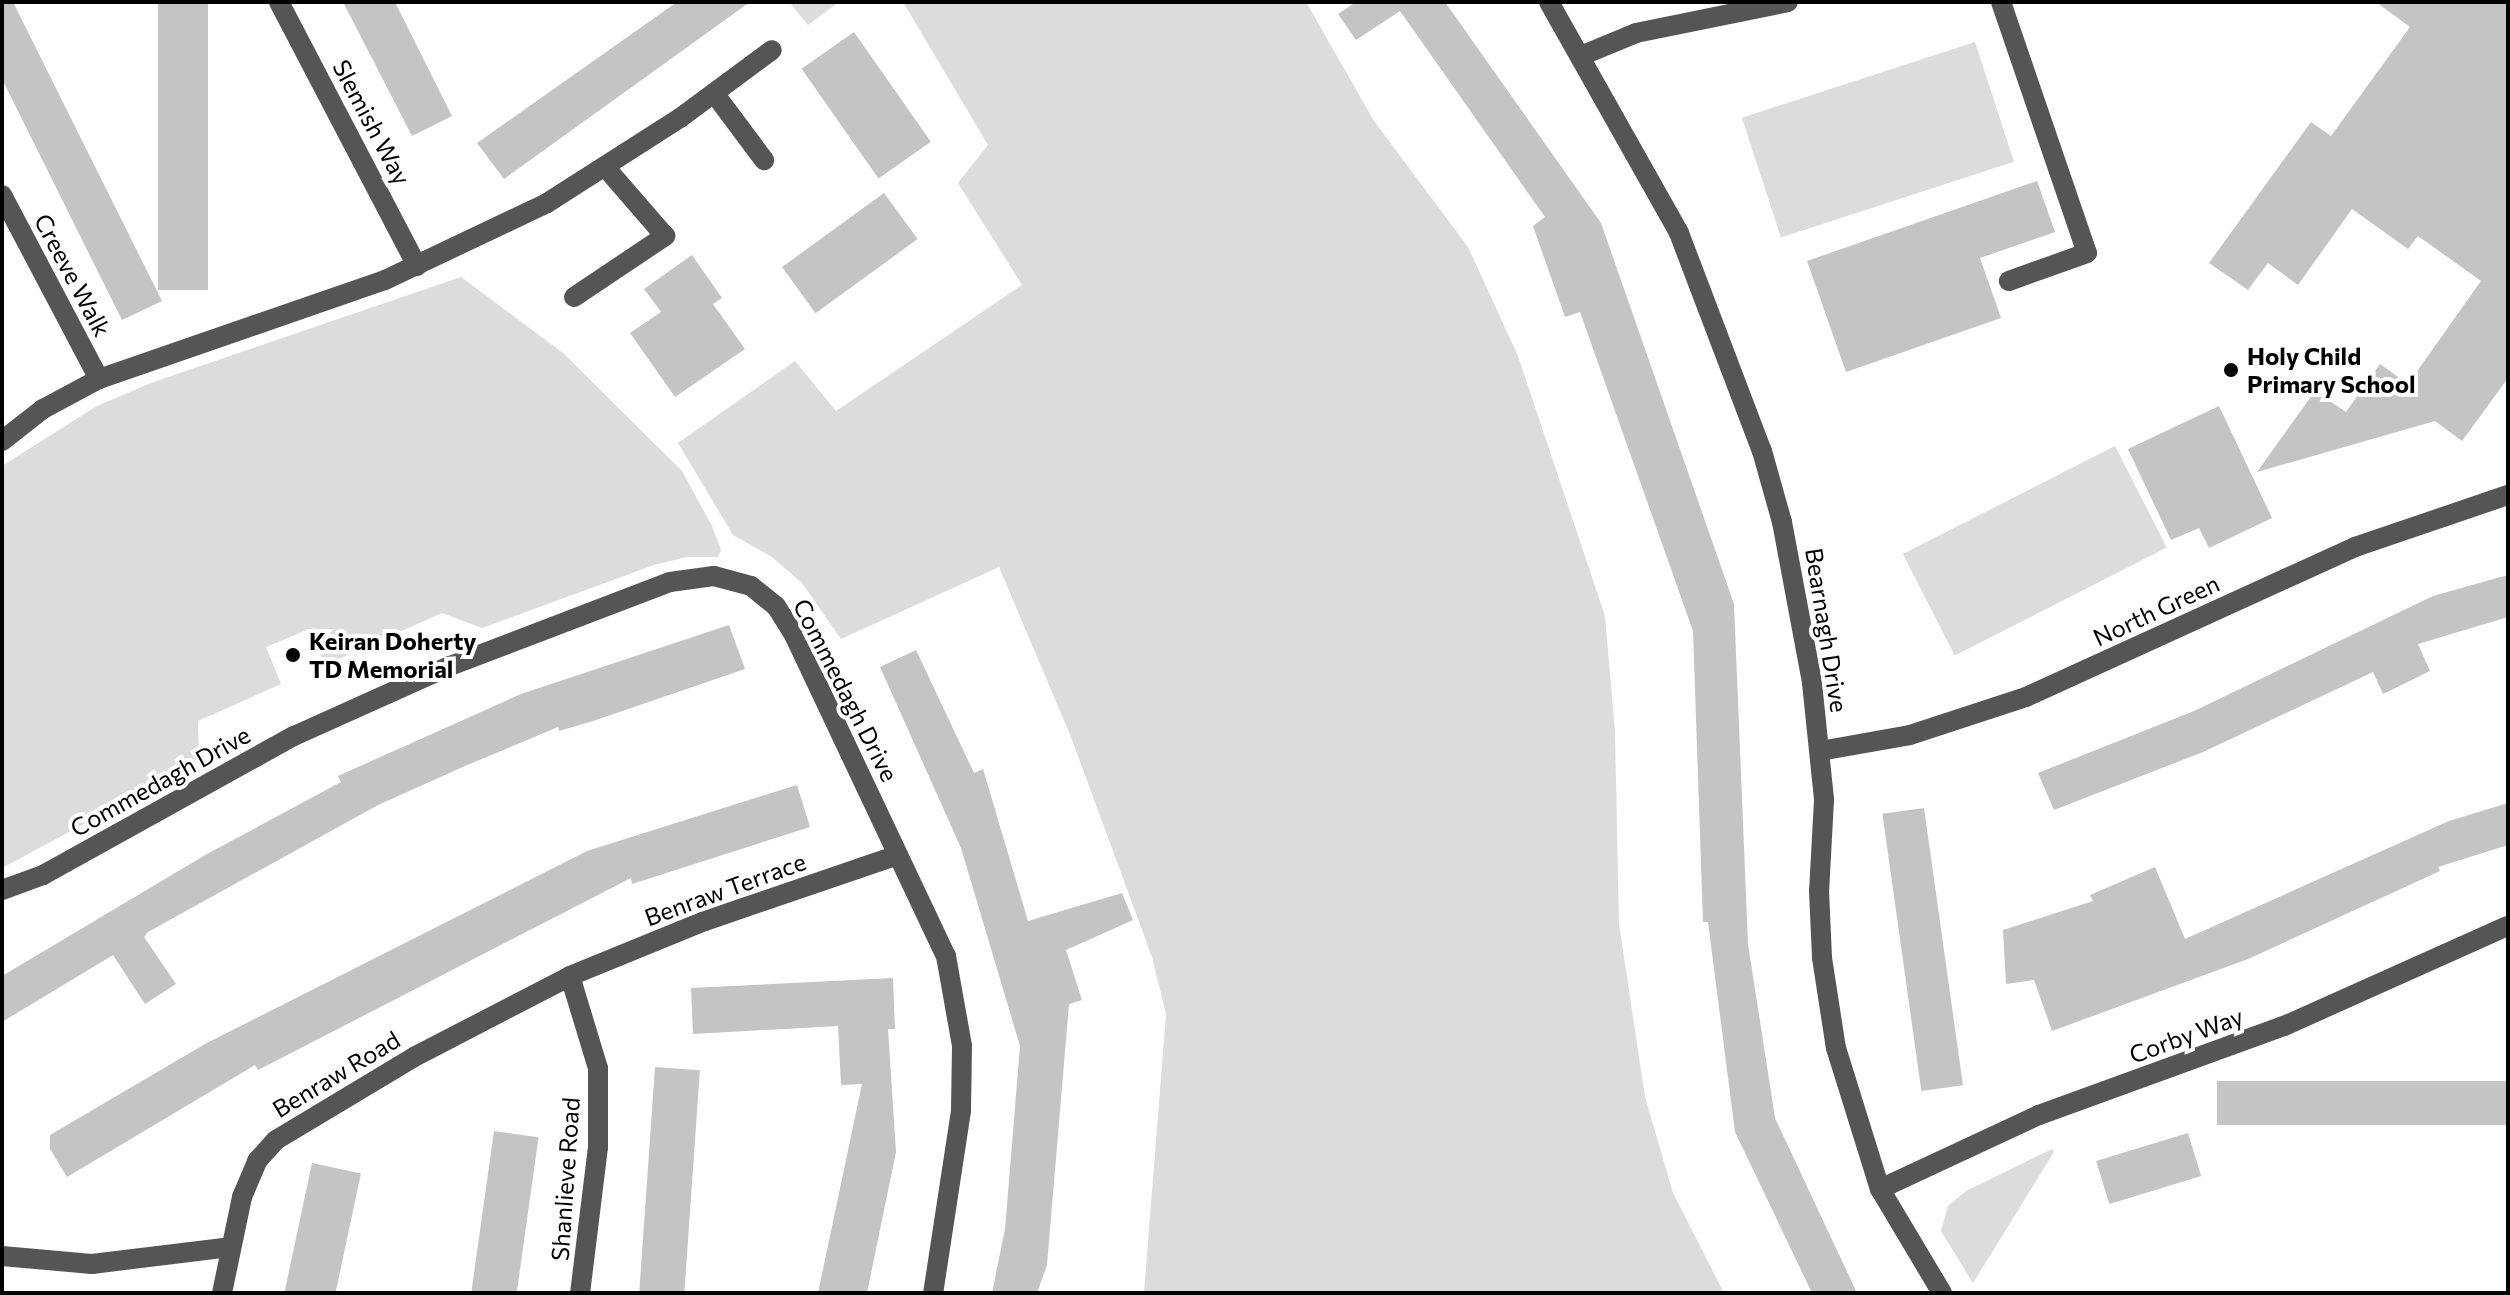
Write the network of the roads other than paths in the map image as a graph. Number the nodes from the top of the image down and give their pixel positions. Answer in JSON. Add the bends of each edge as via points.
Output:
{"nodes":[{"id":1,"x":279,"y":2,"type":"edge"},
{"id":2,"x":1549,"y":2,"type":"edge"},
{"id":3,"x":1788,"y":2,"type":"edge"},
{"id":4,"x":2001,"y":2,"type":"edge"},
{"id":5,"x":772,"y":50,"type":"dead end"},
{"id":6,"x":1583,"y":55,"type":"junction"},
{"id":7,"x":714,"y":93,"type":"junction"},
{"id":8,"x":764,"y":160,"type":"dead end"},
{"id":9,"x":606,"y":168,"type":"junction"},
{"id":10,"x":2,"y":195,"type":"edge"},
{"id":11,"x":417,"y":266,"type":"junction"},
{"id":12,"x":2009,"y":281,"type":"dead end"},
{"id":13,"x":574,"y":297,"type":"dead end"},
{"id":14,"x":99,"y":379,"type":"junction"},
{"id":15,"x":2,"y":441,"type":"edge"},
{"id":16,"x":2508,"y":495,"type":"edge"},
{"id":17,"x":1820,"y":751,"type":"junction"},
{"id":18,"x":898,"y":855,"type":"junction"},
{"id":19,"x":2,"y":890,"type":"edge"},
{"id":20,"x":2508,"y":926,"type":"edge"},
{"id":21,"x":570,"y":976,"type":"junction"},
{"id":22,"x":1880,"y":1189,"type":"junction"},
{"id":23,"x":230,"y":1247,"type":"junction"},
{"id":24,"x":2,"y":1256,"type":"edge"},
{"id":25,"x":222,"y":1293,"type":"edge"},
{"id":26,"x":580,"y":1293,"type":"edge"},
{"id":27,"x":933,"y":1293,"type":"edge"},
{"id":28,"x":1942,"y":1293,"type":"edge"}],
"edges":[{"from":1,"to":11,"type":"street","name":"Slemish Way"},
{"from":2,"to":6,"type":"street","name":"Bearnagh Drive"},
{"from":3,"to":6,"type":"street","via":[[1636,33]]},
{"from":4,"to":12,"type":"street","via":[[2087,253]]},
{"from":5,"to":7,"type":"street"},
{"from":6,"to":17,"type":"street","name":"Bearnagh Drive","via":[[1679,233],[1743,393],[1788,550]]},
{"from":7,"to":8,"type":"street"},
{"from":7,"to":9,"type":"street"},
{"from":9,"to":11,"type":"street"},
{"from":9,"to":13,"type":"street","via":[[665,236]]},
{"from":10,"to":14,"type":"street","name":"Creeve Walk"},
{"from":11,"to":14,"type":"street"},
{"from":14,"to":15,"type":"street","via":[[43,409]]},
{"from":16,"to":17,"type":"street","name":"North Green","via":[[2355,547],[2026,697],[1910,735]]},
{"from":17,"to":22,"type":"street","name":"Bearnagh Drive","via":[[1822,958],[1836,1048]]},
{"from":18,"to":19,"type":"street","name":"Commedagh Drive","via":[[786,620],[751,586],[714,576],[670,582],[450,666],[294,736],[43,875]]},
{"from":18,"to":21,"type":"street","name":"Benraw Terrace","via":[[705,921]]},
{"from":18,"to":27,"type":"street","name":"Commedagh Drive","via":[[946,956],[962,1046],[961,1111]]},
{"from":20,"to":22,"type":"street","name":"Corby Way","via":[[2284,1026],[2039,1115]]},
{"from":21,"to":23,"type":"street","name":"Benraw Road","via":[[414,1057],[276,1140],[257,1161]]},
{"from":21,"to":26,"type":"street","name":"Shanlieve Road","via":[[598,1068],[598,1147]]},
{"from":22,"to":28,"type":"street","name":"Bearnagh Drive"},
{"from":23,"to":24,"type":"street","via":[[92,1264]]},
{"from":23,"to":25,"type":"street","name":"Benraw Road"}]}
